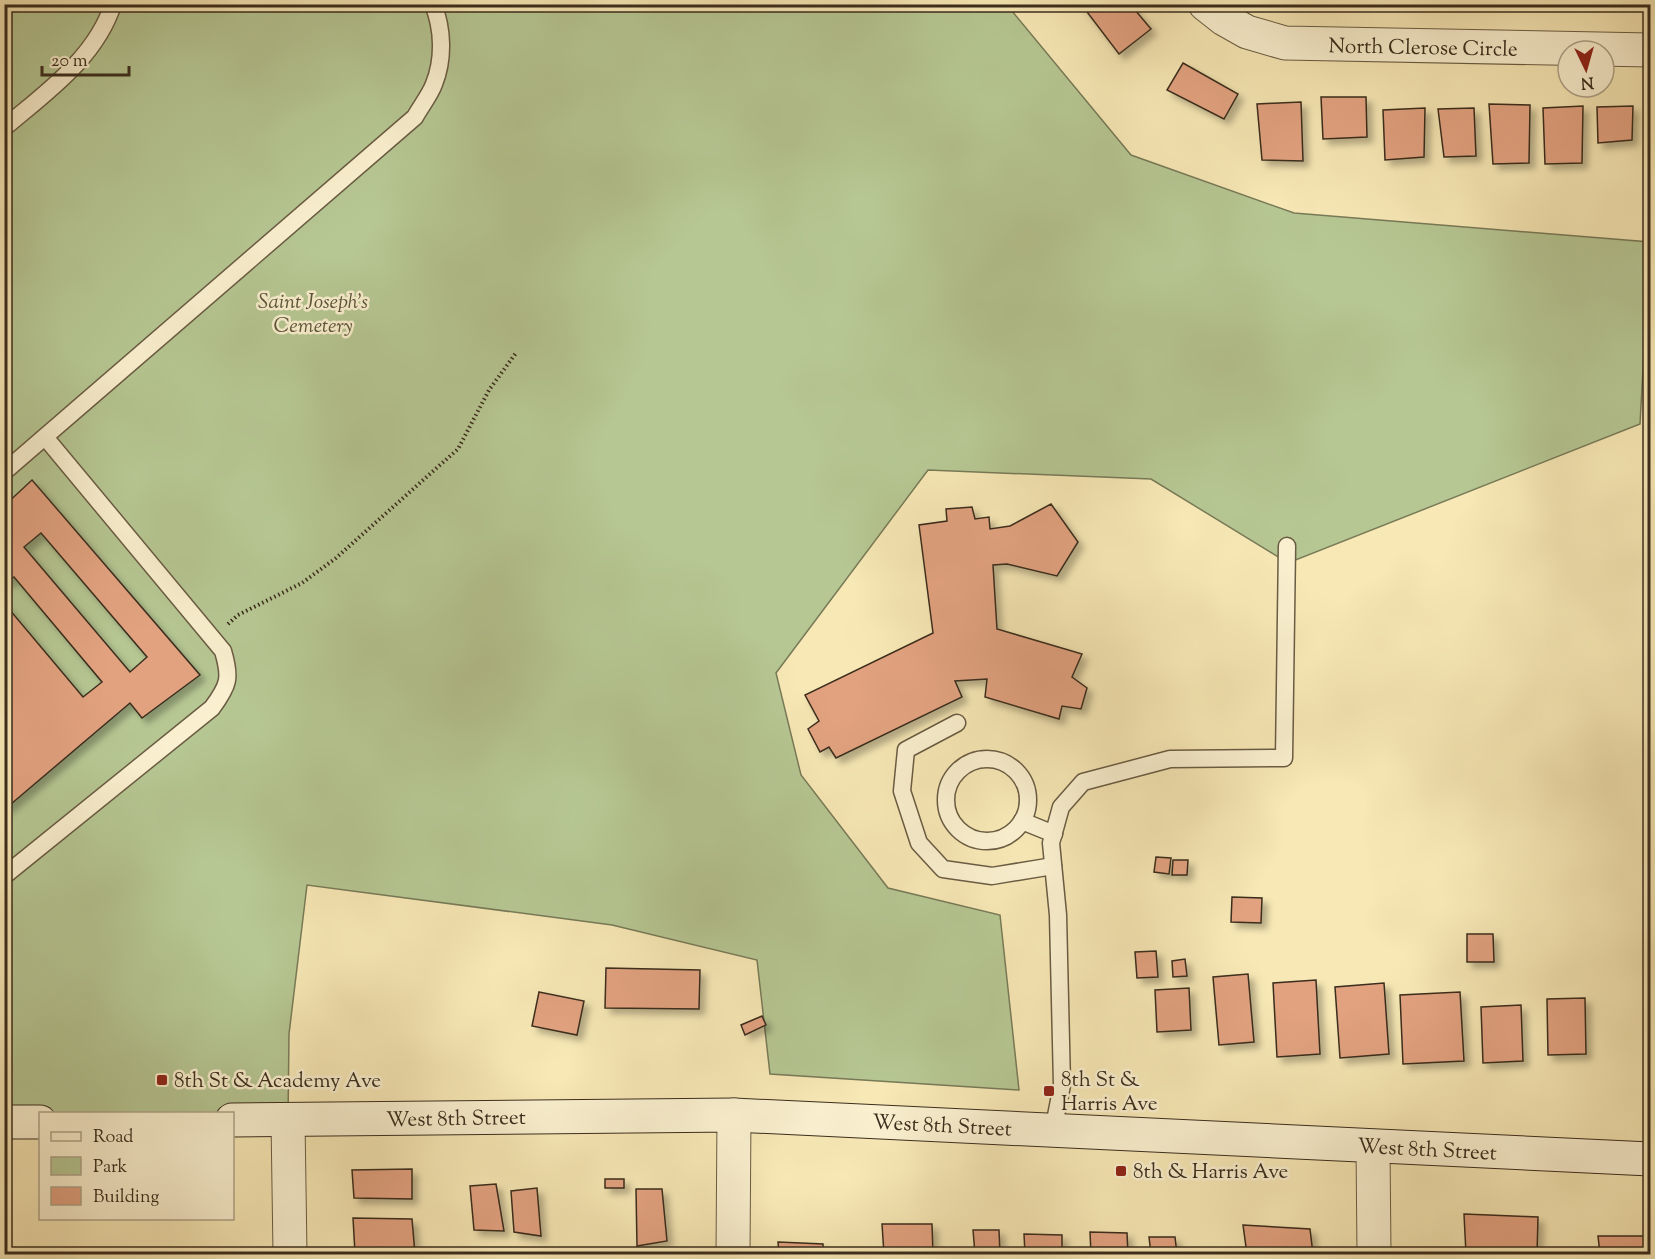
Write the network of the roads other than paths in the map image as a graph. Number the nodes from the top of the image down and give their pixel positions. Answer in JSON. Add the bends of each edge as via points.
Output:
{"nodes":[{"id":1,"x":113,"y":4,"type":"edge"},
{"id":2,"x":433,"y":4,"type":"edge"},
{"id":3,"x":1205,"y":4,"type":"edge"},
{"id":4,"x":1650,"y":50,"type":"edge"},
{"id":5,"x":4,"y":128,"type":"edge"},
{"id":6,"x":45,"y":437,"type":"junction"},
{"id":7,"x":4,"y":472,"type":"edge"},
{"id":8,"x":1287,"y":546,"type":"dead end"},
{"id":9,"x":957,"y":723,"type":"dead end"},
{"id":10,"x":1022,"y":822,"type":"junction"},
{"id":11,"x":1053,"y":834,"type":"junction"},
{"id":12,"x":1053,"y":866,"type":"junction"},
{"id":13,"x":4,"y":876,"type":"edge"},
{"id":14,"x":734,"y":1116,"type":"junction"},
{"id":15,"x":234,"y":1120,"type":"edge"},
{"id":16,"x":288,"y":1120,"type":"junction"},
{"id":17,"x":4,"y":1122,"type":"edge"},
{"id":18,"x":39,"y":1122,"type":"edge"},
{"id":19,"x":1053,"y":1131,"type":"junction"},
{"id":20,"x":1373,"y":1147,"type":"junction"},
{"id":21,"x":1650,"y":1159,"type":"edge"},
{"id":22,"x":290,"y":1254,"type":"edge"},
{"id":23,"x":734,"y":1254,"type":"edge"},
{"id":24,"x":1374,"y":1254,"type":"edge"}],
"edges":[{"from":1,"to":5,"type":"lane","via":[[109,19],[78,63]]},
{"from":2,"to":6,"type":"lane","via":[[442,58],[434,85],[414,117]]},
{"from":3,"to":4,"type":"street","name":"North Clerose Circle","via":[[1247,32],[1285,43]]},
{"from":6,"to":7,"type":"lane"},
{"from":6,"to":13,"type":"lane","via":[[223,651],[229,670],[226,689],[212,708]]},
{"from":8,"to":11,"type":"lane","via":[[1284,758],[1170,759],[1083,782],[1061,807]]},
{"from":9,"to":12,"type":"lane","via":[[906,750],[902,791],[919,843],[943,868],[992,876]]},
{"from":10,"to":10,"type":"lane","via":[[1028,798],[1023,781],[1000,761],[976,760],[965,765],[949,783],[945,795],[950,820],[968,837],[979,841],[1004,838]]},
{"from":10,"to":11,"type":"lane"},
{"from":11,"to":12,"type":"lane"},
{"from":12,"to":19,"type":"lane","via":[[1062,1085]]},
{"from":14,"to":16,"type":"street","name":"West 8th Street"},
{"from":14,"to":19,"type":"street","name":"West 8th Street"},
{"from":14,"to":23,"type":"street"},
{"from":15,"to":16,"type":"street","name":"West 8th Street"},
{"from":16,"to":22,"type":"street"},
{"from":17,"to":18,"type":"street"},
{"from":19,"to":20,"type":"street","name":"West 8th Street"},
{"from":20,"to":21,"type":"street","name":"West 8th Street"},
{"from":20,"to":24,"type":"street"}]}
